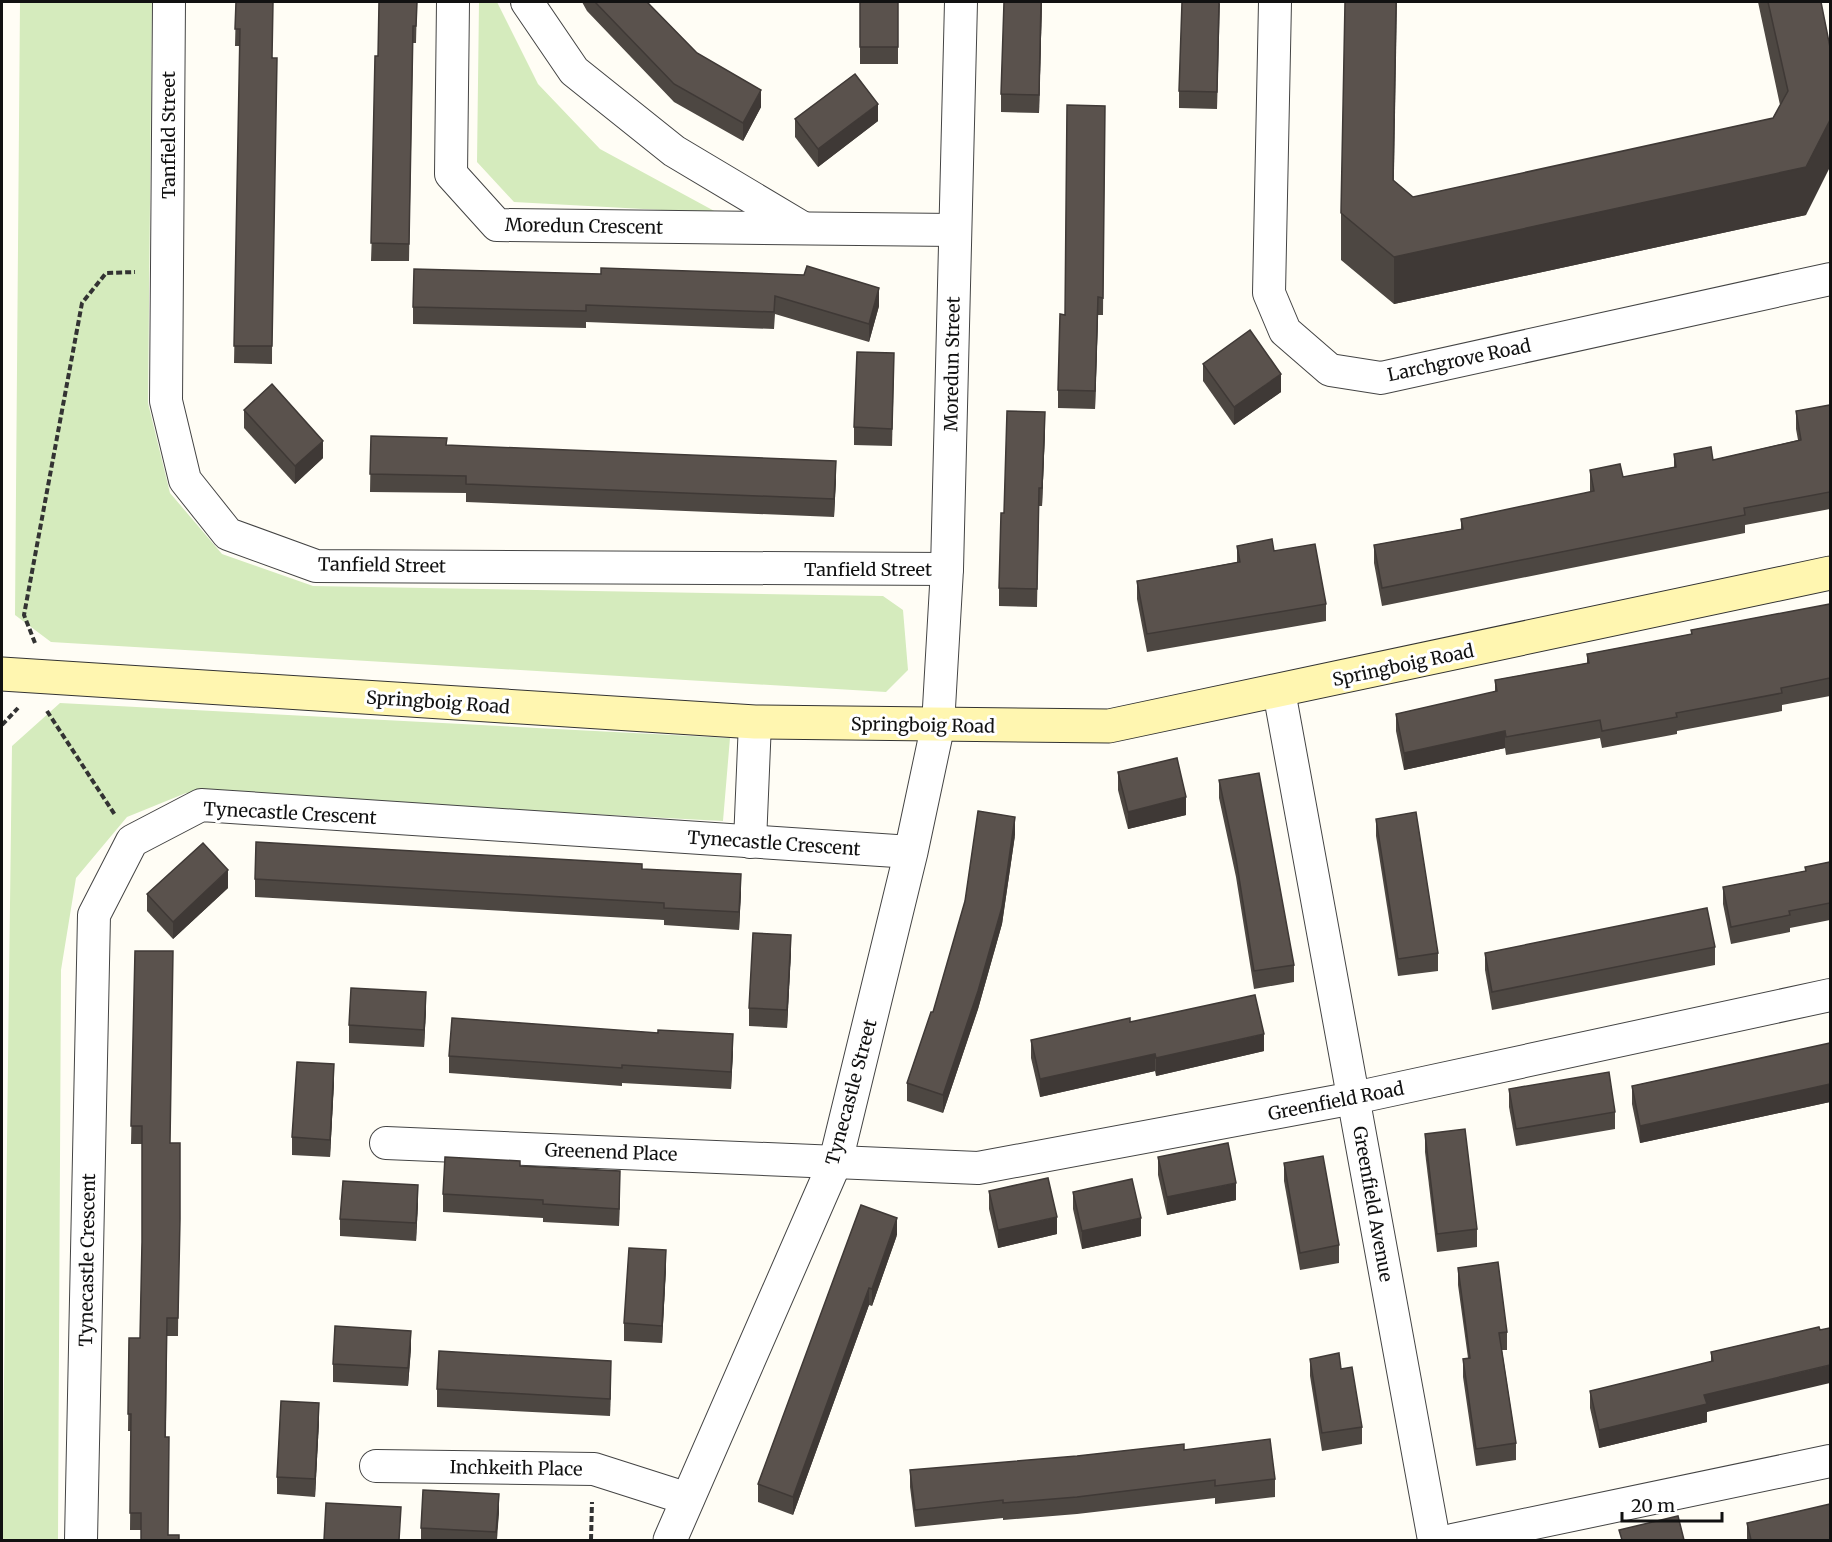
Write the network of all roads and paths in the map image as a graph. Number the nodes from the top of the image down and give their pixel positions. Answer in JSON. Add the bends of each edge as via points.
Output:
{"nodes":[{"id":1,"x":169,"y":2,"type":"edge"},
{"id":2,"x":453,"y":2,"type":"edge"},
{"id":3,"x":527,"y":2,"type":"edge"},
{"id":4,"x":961,"y":2,"type":"edge"},
{"id":5,"x":1275,"y":2,"type":"edge"},
{"id":6,"x":804,"y":229,"type":"junction"},
{"id":7,"x":955,"y":230,"type":"junction"},
{"id":8,"x":106,"y":273,"type":"dead end"},
{"id":9,"x":1830,"y":279,"type":"edge"},
{"id":10,"x":947,"y":569,"type":"junction"},
{"id":11,"x":1830,"y":573,"type":"edge"},
{"id":12,"x":2,"y":674,"type":"edge"},
{"id":13,"x":50,"y":677,"type":"junction"},
{"id":14,"x":1279,"y":691,"type":"junction"},
{"id":15,"x":755,"y":722,"type":"junction"},
{"id":16,"x":938,"y":725,"type":"junction"},
{"id":17,"x":132,"y":841,"type":"junction"},
{"id":18,"x":750,"y":842,"type":"junction"},
{"id":19,"x":911,"y":852,"type":"junction"},
{"id":20,"x":1830,"y":995,"type":"edge"},
{"id":21,"x":1354,"y":1098,"type":"junction"},
{"id":22,"x":386,"y":1143,"type":"dead end"},
{"id":23,"x":836,"y":1160,"type":"junction"},
{"id":24,"x":1830,"y":1461,"type":"edge"},
{"id":25,"x":376,"y":1466,"type":"dead end"},
{"id":26,"x":688,"y":1499,"type":"junction"},
{"id":27,"x":81,"y":1540,"type":"edge"},
{"id":28,"x":670,"y":1540,"type":"edge"},
{"id":29,"x":1434,"y":1540,"type":"edge"},
{"id":30,"x":1454,"y":1540,"type":"edge"}],
"edges":[{"from":1,"to":10,"type":"street","name":"Tanfield Street","via":[[166,401],[185,480],[228,534],[316,566]]},
{"from":2,"to":6,"type":"street","name":"Moredun Crescent","via":[[451,174],[497,225]]},
{"from":3,"to":6,"type":"street","via":[[574,71],[674,151]]},
{"from":4,"to":7,"type":"street","name":"Moredun Street"},
{"from":5,"to":9,"type":"street","name":"Larchgrove Road","via":[[1269,293],[1285,331],[1330,370],[1381,378]]},
{"from":6,"to":7,"type":"street","name":"Moredun Crescent"},
{"from":7,"to":10,"type":"street","name":"Moredun Street"},
{"from":8,"to":13,"type":"path","via":[[82,303],[24,615]]},
{"from":10,"to":16,"type":"street","name":"Moredun Street"},
{"from":11,"to":14,"type":"main road","name":"Springboig Road"},
{"from":12,"to":13,"type":"main road","name":"Springboig Road"},
{"from":13,"to":15,"type":"main road","name":"Springboig Road"},
{"from":13,"to":17,"type":"path","via":[[34,692]]},
{"from":14,"to":16,"type":"main road","name":"Springboig Road","via":[[1108,726]]},
{"from":14,"to":21,"type":"street","name":"Greenfield Avenue"},
{"from":15,"to":16,"type":"main road","name":"Springboig Road"},
{"from":15,"to":18,"type":"street"},
{"from":16,"to":19,"type":"street","name":"Tynecastle Street"},
{"from":17,"to":18,"type":"street","name":"Tynecastle Crescent","via":[[201,805]]},
{"from":17,"to":27,"type":"street","name":"Tynecastle Crescent","via":[[94,915]]},
{"from":18,"to":19,"type":"street","name":"Tynecastle Crescent"},
{"from":19,"to":23,"type":"street","name":"Tynecastle Street"},
{"from":20,"to":21,"type":"street","name":"Greenfield Road"},
{"from":21,"to":23,"type":"street","name":"Greenfield Road","via":[[978,1168]]},
{"from":21,"to":29,"type":"street","name":"Greenfield Avenue"},
{"from":22,"to":23,"type":"street","name":"Greenend Place"},
{"from":23,"to":26,"type":"street","name":"Tynecastle Street"},
{"from":24,"to":30,"type":"street"},
{"from":25,"to":26,"type":"street","name":"Inchkeith Place","via":[[594,1469]]},
{"from":26,"to":28,"type":"street","name":"Tynecastle Street"}]}
